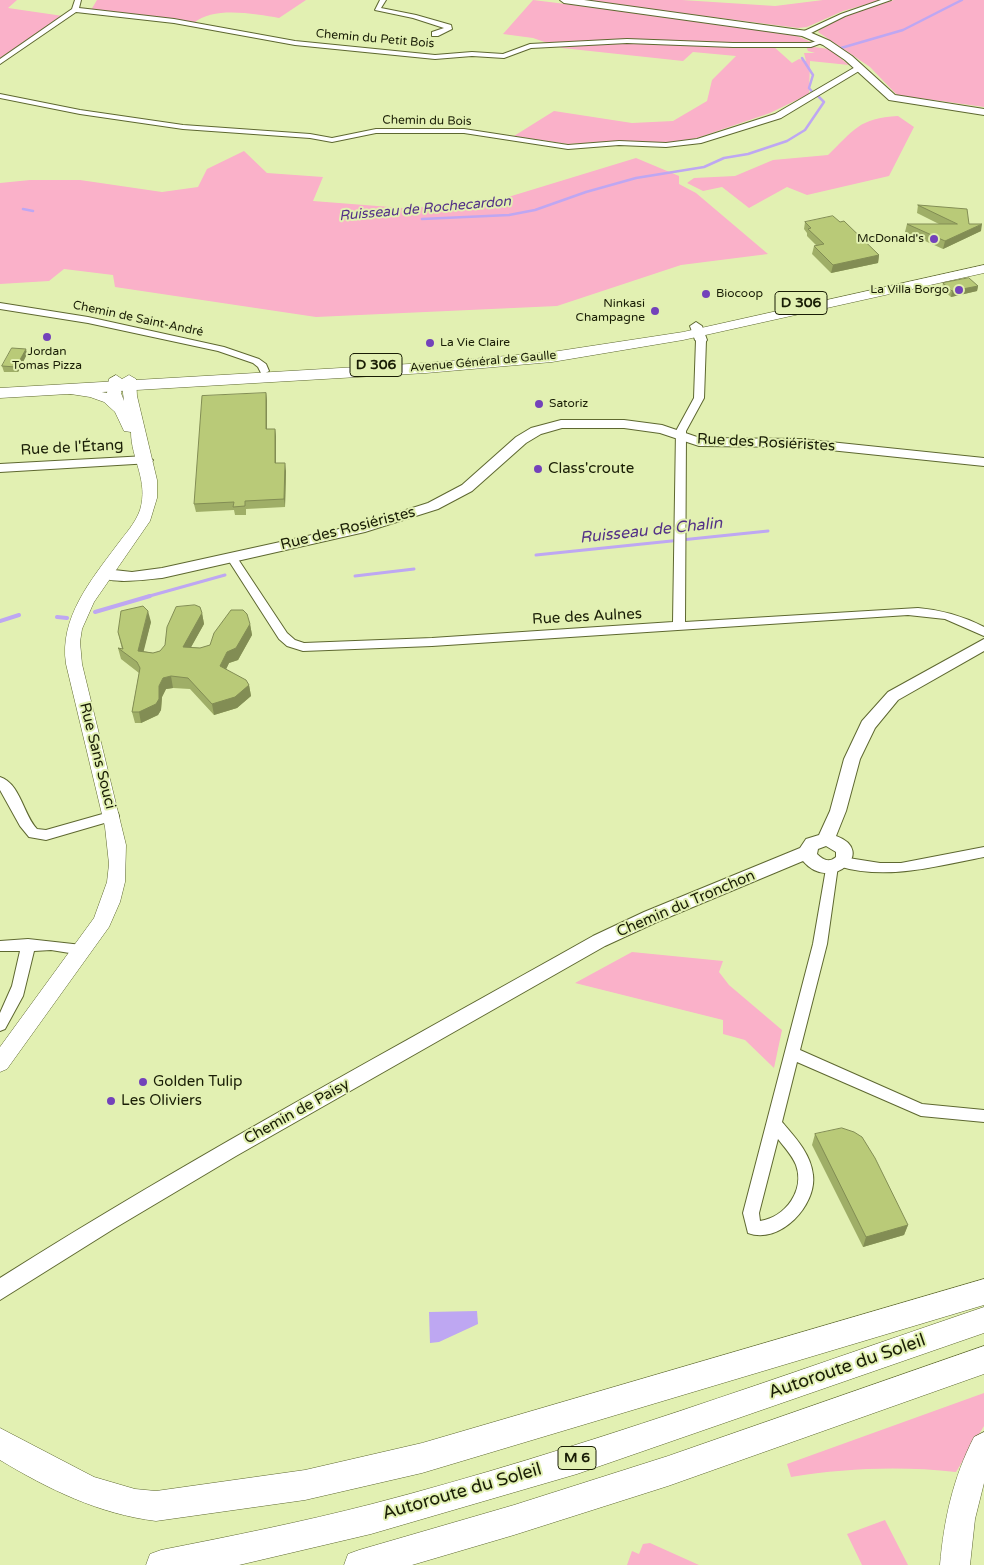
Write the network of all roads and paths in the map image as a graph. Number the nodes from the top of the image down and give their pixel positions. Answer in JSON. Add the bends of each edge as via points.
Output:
{"nodes":[{"id":1,"x":78,"y":0,"type":"edge"},
{"id":2,"x":383,"y":0,"type":"edge"},
{"id":3,"x":564,"y":0,"type":"edge"},
{"id":4,"x":888,"y":0,"type":"edge"},
{"id":5,"x":75,"y":10,"type":"junction"},
{"id":6,"x":804,"y":33,"type":"junction"},
{"id":7,"x":435,"y":34,"type":"dead end"},
{"id":8,"x":823,"y":42,"type":"junction"},
{"id":9,"x":0,"y":62,"type":"edge"},
{"id":10,"x":860,"y":68,"type":"junction"},
{"id":11,"x":0,"y":96,"type":"edge"},
{"id":12,"x":984,"y":112,"type":"edge"},
{"id":13,"x":984,"y":265,"type":"edge"},
{"id":14,"x":984,"y":270,"type":"edge"},
{"id":15,"x":0,"y":306,"type":"edge"},
{"id":16,"x":699,"y":333,"type":"junction"},
{"id":17,"x":264,"y":374,"type":"junction"},
{"id":18,"x":0,"y":384,"type":"edge"},
{"id":19,"x":119,"y":384,"type":"junction"},
{"id":20,"x":69,"y":390,"type":"junction"},
{"id":21,"x":0,"y":393,"type":"edge"},
{"id":22,"x":120,"y":409,"type":"junction"},
{"id":23,"x":681,"y":436,"type":"junction"},
{"id":24,"x":138,"y":437,"type":"junction"},
{"id":25,"x":146,"y":460,"type":"junction"},
{"id":26,"x":984,"y":462,"type":"edge"},
{"id":27,"x":0,"y":468,"type":"edge"},
{"id":28,"x":232,"y":558,"type":"junction"},
{"id":29,"x":106,"y":574,"type":"junction"},
{"id":30,"x":679,"y":627,"type":"junction"},
{"id":31,"x":984,"y":632,"type":"edge"},
{"id":32,"x":984,"y":644,"type":"edge"},
{"id":33,"x":0,"y":782,"type":"edge"},
{"id":34,"x":112,"y":816,"type":"junction"},
{"id":35,"x":984,"y":852,"type":"edge"},
{"id":36,"x":836,"y":853,"type":"junction"},
{"id":37,"x":810,"y":856,"type":"junction"},
{"id":38,"x":599,"y":942,"type":"joint"},
{"id":39,"x":28,"y":944,"type":"junction"},
{"id":40,"x":0,"y":946,"type":"edge"},
{"id":41,"x":82,"y":950,"type":"junction"},
{"id":42,"x":0,"y":1025,"type":"edge"},
{"id":43,"x":792,"y":1053,"type":"junction"},
{"id":44,"x":0,"y":1063,"type":"edge"},
{"id":45,"x":984,"y":1116,"type":"edge"},
{"id":46,"x":774,"y":1123,"type":"junction"},
{"id":47,"x":0,"y":1290,"type":"edge"},
{"id":48,"x":984,"y":1292,"type":"edge"},
{"id":49,"x":984,"y":1320,"type":"edge"},
{"id":50,"x":984,"y":1360,"type":"edge"},
{"id":51,"x":0,"y":1443,"type":"edge"},
{"id":52,"x":984,"y":1447,"type":"edge"},
{"id":53,"x":161,"y":1565,"type":"edge"},
{"id":54,"x":359,"y":1565,"type":"edge"},
{"id":55,"x":954,"y":1565,"type":"edge"}],
"edges":[{"from":1,"to":5,"type":"street"},
{"from":2,"to":7,"type":"street","via":[[378,9],[448,27]]},
{"from":3,"to":6,"type":"street"},
{"from":4,"to":6,"type":"street"},
{"from":5,"to":8,"type":"street","name":"Chemin du Petit Bois","via":[[174,21],[295,43],[434,57],[504,56],[530,46],[627,41],[733,45],[811,45]]},
{"from":5,"to":9,"type":"street"},
{"from":6,"to":8,"type":"street"},
{"from":8,"to":10,"type":"street"},
{"from":10,"to":11,"type":"street","name":"Chemin du Bois","via":[[778,116],[698,141],[666,145],[619,143],[568,147],[464,131],[376,131],[332,140],[115,117]]},
{"from":10,"to":12,"type":"street","via":[[892,98]]},
{"from":13,"to":16,"type":"main road","name":"Avenue Général de Gaulle","number":"D 306"},
{"from":14,"to":16,"type":"main road","name":"Avenue Général de Gaulle","number":"D 306"},
{"from":15,"to":17,"type":"street","name":"Chemin de Saint-André","via":[[88,320],[221,349],[256,361],[263,366]]},
{"from":16,"to":17,"type":"main road","name":"Avenue Général de Gaulle","number":"D 306","via":[[503,363]]},
{"from":16,"to":23,"type":"street","via":[[698,398]]},
{"from":17,"to":19,"type":"main road","number":"D 306"},
{"from":18,"to":19,"type":"main road","number":"D 306"},
{"from":19,"to":20,"type":"main road","number":"D 306"},
{"from":19,"to":22,"type":"main road","name":"Rue Sans Souci","via":[[114,394]]},
{"from":19,"to":24,"type":"main road","name":"Rue Sans Souci","via":[[128,395],[138,426]]},
{"from":20,"to":21,"type":"main road","number":"D 306"},
{"from":20,"to":22,"type":"main road","via":[[102,395]]},
{"from":22,"to":24,"type":"main road","name":"Rue Sans Souci","via":[[128,427]]},
{"from":23,"to":26,"type":"street","name":"Rue des Rosiéristes","via":[[716,443],[801,443]]},
{"from":23,"to":28,"type":"street","name":"Rue des Rosiéristes","via":[[662,429],[624,424],[589,422],[549,427],[521,440],[467,488],[433,506],[365,528]]},
{"from":23,"to":30,"type":"street"},
{"from":24,"to":25,"type":"main road","name":"Rue Sans Souci"},
{"from":25,"to":27,"type":"street","name":"Rue de l'Étang"},
{"from":25,"to":29,"type":"main road","name":"Rue Sans Souci","via":[[152,482],[149,507],[143,521]]},
{"from":28,"to":29,"type":"street","name":"Rue des Rosiéristes","via":[[148,575]]},
{"from":28,"to":30,"type":"street","name":"Rue des Aulnes","via":[[283,636],[303,647]]},
{"from":29,"to":34,"type":"main road","name":"Rue Sans Souci","via":[[83,608],[74,629],[72,645]]},
{"from":30,"to":31,"type":"street","name":"Rue des Aulnes","via":[[917,611],[950,616]]},
{"from":32,"to":36,"type":"street","via":[[893,696],[868,725],[852,759],[841,800]]},
{"from":33,"to":34,"type":"street","via":[[9,790],[34,834],[46,835]]},
{"from":34,"to":41,"type":"main road","name":"Rue Sans Souci","via":[[119,847],[116,889],[102,922]]},
{"from":35,"to":36,"type":"street","via":[[900,868],[880,868]]},
{"from":36,"to":37,"type":"street","via":[[821,866]]},
{"from":36,"to":37,"type":"street","via":[[815,842]]},
{"from":36,"to":43,"type":"street","via":[[820,944]]},
{"from":37,"to":38,"type":"street","name":"Chemin du Tronchon","via":[[658,914]]},
{"from":38,"to":47,"type":"street","name":"Chemin de Paisy","via":[[190,1172]]},
{"from":39,"to":40,"type":"street"},
{"from":39,"to":41,"type":"street"},
{"from":39,"to":42,"type":"street","via":[[26,966],[16,997]]},
{"from":41,"to":44,"type":"main road","name":"Rue Sans Souci"},
{"from":43,"to":45,"type":"street","via":[[921,1110]]},
{"from":43,"to":46,"type":"street"},
{"from":46,"to":46,"type":"street","via":[[751,1213],[754,1228],[770,1228],[787,1218],[804,1196],[807,1175],[796,1149]]},
{"from":48,"to":51,"type":"highway","via":[[478,1443],[305,1485],[156,1506],[131,1505],[93,1492]]},
{"from":49,"to":53,"type":"highway","name":"Autoroute du Soleil","number":"M 6","via":[[500,1483],[349,1524],[224,1554]]},
{"from":50,"to":54,"type":"highway","via":[[658,1474]]},
{"from":52,"to":55,"type":"highway","via":[[966,1486]]}]}
